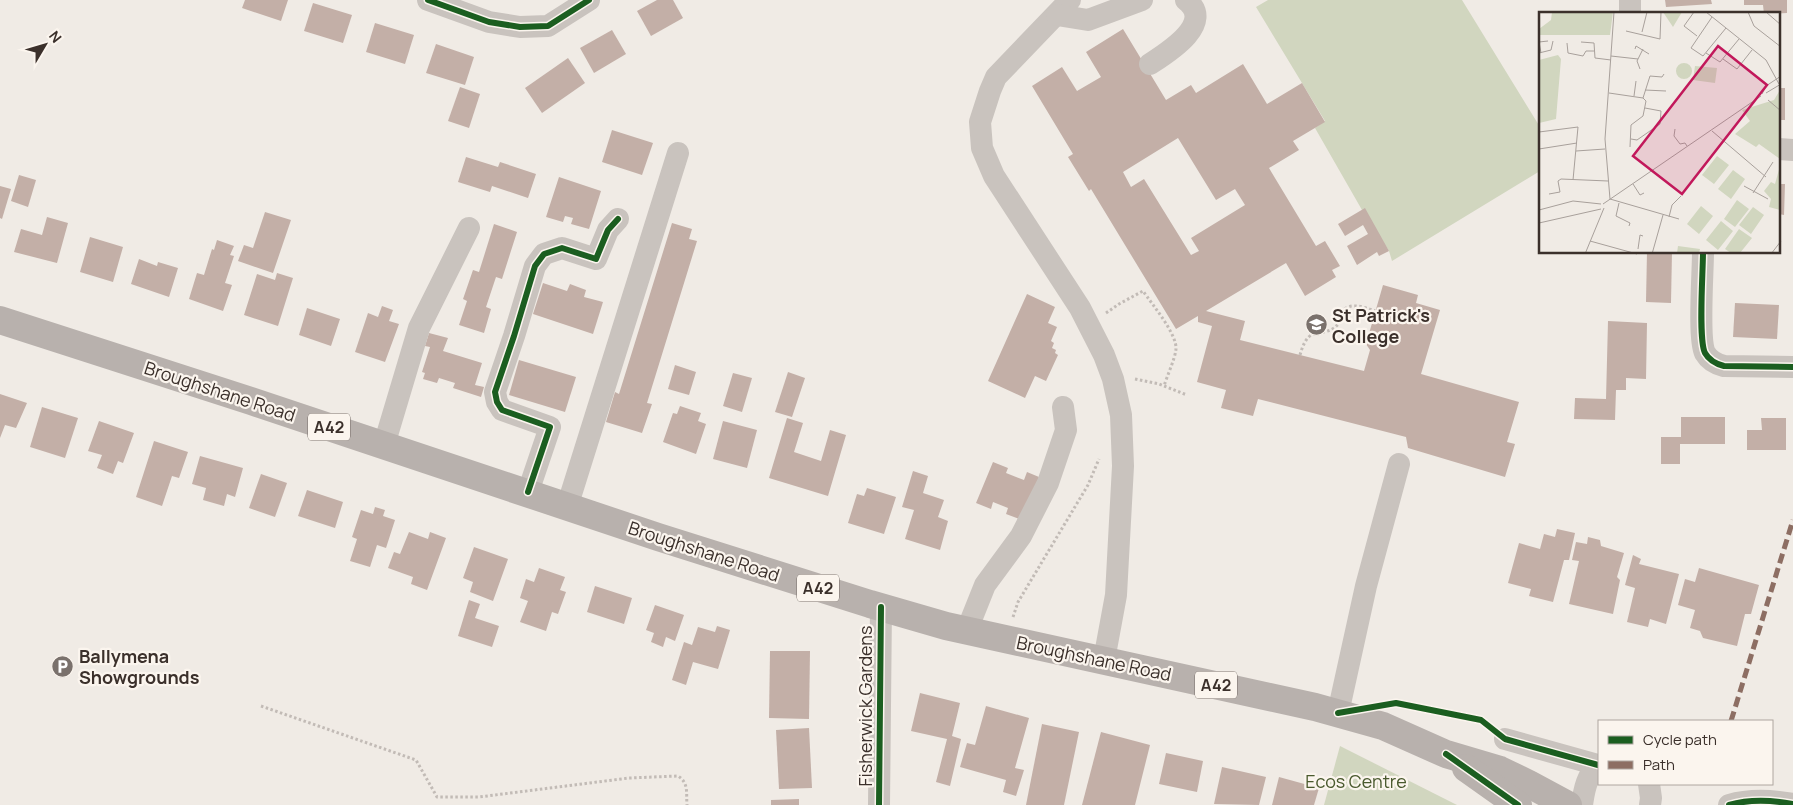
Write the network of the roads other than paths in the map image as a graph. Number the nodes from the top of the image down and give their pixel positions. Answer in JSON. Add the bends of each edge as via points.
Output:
{"nodes":[{"id":1,"x":428,"y":0,"type":"edge"},
{"id":2,"x":589,"y":0,"type":"edge"},
{"id":3,"x":1142,"y":0,"type":"edge"},
{"id":4,"x":1186,"y":0,"type":"edge"},
{"id":5,"x":1064,"y":7,"type":"edge"},
{"id":6,"x":1150,"y":64,"type":"dead end"},
{"id":7,"x":1780,"y":149,"type":"edge"},
{"id":8,"x":1793,"y":150,"type":"edge"},
{"id":9,"x":678,"y":153,"type":"dead end"},
{"id":10,"x":618,"y":219,"type":"dead end"},
{"id":11,"x":469,"y":228,"type":"dead end"},
{"id":12,"x":1703,"y":254,"type":"edge"},
{"id":13,"x":0,"y":320,"type":"edge"},
{"id":14,"x":1793,"y":367,"type":"edge"},
{"id":15,"x":1063,"y":407,"type":"dead end"},
{"id":16,"x":384,"y":445,"type":"junction"},
{"id":17,"x":1399,"y":464,"type":"dead end"},
{"id":18,"x":528,"y":492,"type":"junction"},
{"id":19,"x":568,"y":507,"type":"junction"},
{"id":20,"x":881,"y":607,"type":"junction"},
{"id":21,"x":967,"y":630,"type":"junction"},
{"id":22,"x":1104,"y":660,"type":"junction"},
{"id":23,"x":1338,"y":713,"type":"junction"},
{"id":24,"x":1505,"y":739,"type":"dead end"},
{"id":25,"x":1446,"y":754,"type":"junction"},
{"id":26,"x":1598,"y":765,"type":"edge"},
{"id":27,"x":1649,"y":785,"type":"edge"},
{"id":28,"x":1793,"y":804,"type":"edge"},
{"id":29,"x":879,"y":805,"type":"edge"},
{"id":30,"x":1518,"y":805,"type":"edge"},
{"id":31,"x":1568,"y":805,"type":"edge"},
{"id":32,"x":1582,"y":805,"type":"edge"},
{"id":33,"x":1650,"y":805,"type":"edge"},
{"id":34,"x":1728,"y":805,"type":"edge"}],
"edges":[{"from":1,"to":2,"type":"street","via":[[489,22],[520,27],[548,26]]},
{"from":3,"to":5,"type":"street","via":[[1088,20]]},
{"from":4,"to":6,"type":"street","via":[[1195,16],[1191,31],[1182,42]]},
{"from":5,"to":22,"type":"street","via":[[996,78],[980,122],[981,139],[994,176],[1080,308],[1104,355],[1115,388],[1121,415],[1123,466],[1116,595]]},
{"from":7,"to":8,"type":"street"},
{"from":9,"to":19,"type":"street"},
{"from":10,"to":18,"type":"street","via":[[608,230],[596,259],[562,248],[544,254],[535,266],[495,392],[502,410],[550,427]]},
{"from":11,"to":16,"type":"street","via":[[419,328]]},
{"from":12,"to":14,"type":"street","via":[[1702,342],[1707,356],[1724,366]]},
{"from":13,"to":16,"type":"main road","name":"Broughshane Road","number":"A42"},
{"from":15,"to":21,"type":"street","via":[[1066,430],[1048,482],[1021,536],[985,585]]},
{"from":16,"to":18,"type":"main road","name":"Broughshane Road","number":"A42"},
{"from":17,"to":23,"type":"street","via":[[1366,586]]},
{"from":18,"to":19,"type":"main road","name":"Broughshane Road","number":"A42"},
{"from":19,"to":20,"type":"main road","name":"Broughshane Road","number":"A42"},
{"from":20,"to":21,"type":"main road","name":"Broughshane Road","number":"A42"},
{"from":20,"to":29,"type":"street","name":"Fisherwick Gardens"},
{"from":21,"to":22,"type":"main road","name":"Broughshane Road","number":"A42"},
{"from":22,"to":23,"type":"main road","name":"Broughshane Road","number":"A42"},
{"from":23,"to":25,"type":"main road","name":"Broughshane Road","number":"A42","via":[[1383,726]]},
{"from":24,"to":26,"type":"street"},
{"from":25,"to":30,"type":"main road","number":"A42"},
{"from":25,"to":31,"type":"main road","number":"A42","via":[[1500,770]]},
{"from":26,"to":32,"type":"street","via":[[1587,781]]},
{"from":27,"to":33,"type":"street"},
{"from":28,"to":34,"type":"street","via":[[1754,800]]}]}
